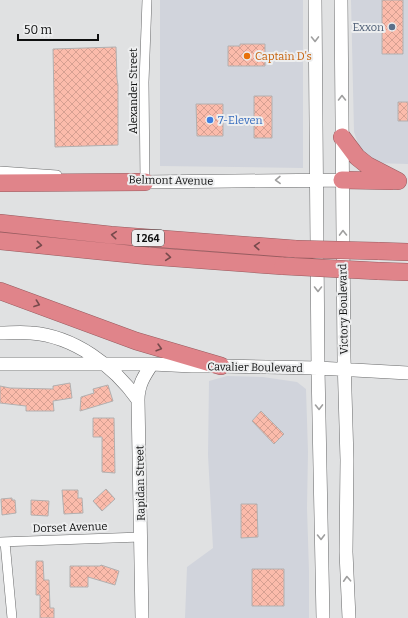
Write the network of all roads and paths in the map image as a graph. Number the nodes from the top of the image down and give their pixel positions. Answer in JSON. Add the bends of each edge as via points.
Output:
{"nodes":[{"id":1,"x":147,"y":0,"type":"edge"},
{"id":2,"x":315,"y":0,"type":"edge"},
{"id":3,"x":341,"y":0,"type":"edge"},
{"id":4,"x":342,"y":137,"type":"junction"},
{"id":5,"x":0,"y":172,"type":"edge"},
{"id":6,"x":317,"y":180,"type":"junction"},
{"id":7,"x":342,"y":180,"type":"junction"},
{"id":8,"x":403,"y":181,"type":"edge"},
{"id":9,"x":145,"y":182,"type":"junction"},
{"id":10,"x":0,"y":183,"type":"edge"},
{"id":11,"x":0,"y":223,"type":"edge"},
{"id":12,"x":0,"y":241,"type":"edge"},
{"id":13,"x":408,"y":252,"type":"edge"},
{"id":14,"x":408,"y":272,"type":"edge"},
{"id":15,"x":0,"y":291,"type":"edge"},
{"id":16,"x":0,"y":333,"type":"edge"},
{"id":17,"x":103,"y":363,"type":"junction"},
{"id":18,"x":0,"y":364,"type":"edge"},
{"id":19,"x":152,"y":364,"type":"junction"},
{"id":20,"x":221,"y":366,"type":"junction"},
{"id":21,"x":318,"y":368,"type":"junction"},
{"id":22,"x":344,"y":370,"type":"junction"},
{"id":23,"x":408,"y":373,"type":"edge"},
{"id":24,"x":138,"y":400,"type":"junction"},
{"id":25,"x":141,"y":537,"type":"junction"},
{"id":26,"x":3,"y":542,"type":"edge"},
{"id":27,"x":12,"y":618,"type":"edge"},
{"id":28,"x":142,"y":618,"type":"edge"},
{"id":29,"x":323,"y":618,"type":"edge"},
{"id":30,"x":349,"y":618,"type":"edge"}],
"edges":[{"from":1,"to":9,"type":"street","name":"Alexander Street","via":[[144,82]]},
{"from":2,"to":6,"type":"main road","one_way":true},
{"from":4,"to":3,"type":"main road","name":"Victory Boulevard","one_way":true},
{"from":4,"to":7,"type":"main road","name":"Victory Boulevard"},
{"from":4,"to":8,"type":"highway","via":[[367,166]]},
{"from":5,"to":9,"type":"street","name":"Belmont Avenue"},
{"from":6,"to":7,"type":"main road","name":"Belmont Avenue"},
{"from":6,"to":9,"type":"main road","name":"Belmont Avenue","one_way":true},
{"from":6,"to":21,"type":"main road","one_way":true},
{"from":7,"to":8,"type":"highway"},
{"from":22,"to":7,"type":"main road","name":"Victory Boulevard","one_way":true},
{"from":9,"to":10,"type":"highway"},
{"from":13,"to":11,"type":"highway","number":"I 264","one_way":true,"bridge":true,"via":[[296,249],[111,235]]},
{"from":12,"to":14,"type":"highway","number":"I 264","one_way":true,"bridge":true,"via":[[283,266]]},
{"from":15,"to":20,"type":"highway","one_way":true,"via":[[136,341]]},
{"from":16,"to":17,"type":"main road","via":[[31,333],[52,337],[83,350]]},
{"from":17,"to":18,"type":"main road","name":"Cavalier Boulevard"},
{"from":17,"to":19,"type":"main road","name":"Cavalier Boulevard"},
{"from":17,"to":24,"type":"main road","via":[[129,386]]},
{"from":19,"to":20,"type":"main road","name":"Cavalier Boulevard"},
{"from":19,"to":24,"type":"main road","name":"Rapidan Street","via":[[142,379]]},
{"from":20,"to":21,"type":"main road","name":"Cavalier Boulevard"},
{"from":21,"to":22,"type":"main road","name":"Cavalier Boulevard"},
{"from":21,"to":29,"type":"main road","one_way":true},
{"from":22,"to":23,"type":"main road","name":"Cavalier Boulevard"},
{"from":30,"to":22,"type":"main road","name":"Victory Boulevard","one_way":true},
{"from":24,"to":25,"type":"main road","name":"Rapidan Street"},
{"from":25,"to":26,"type":"street","name":"Dorset Avenue"},
{"from":25,"to":28,"type":"main road","name":"Rapidan Street"},
{"from":26,"to":27,"type":"street"}]}
